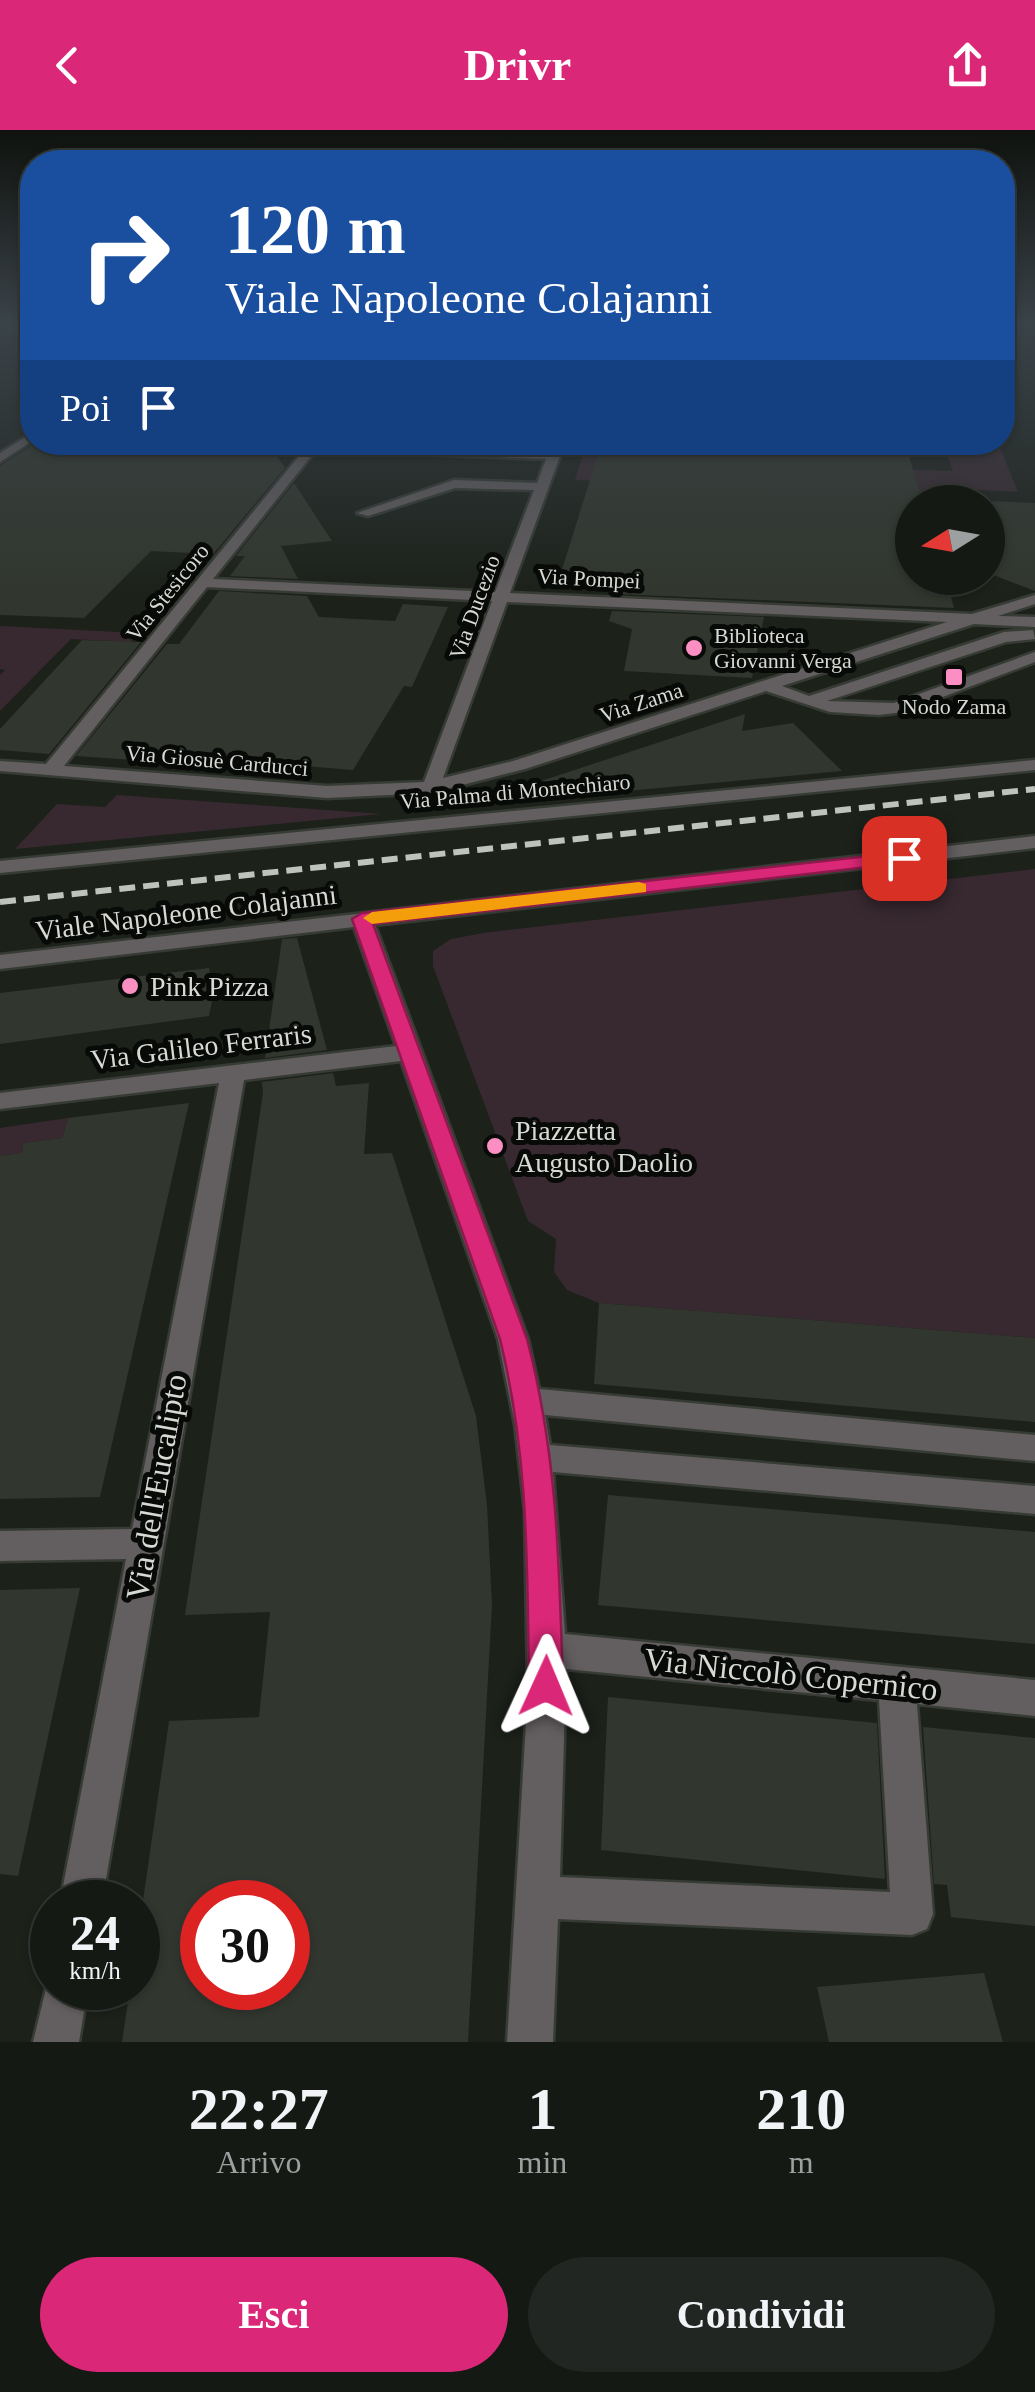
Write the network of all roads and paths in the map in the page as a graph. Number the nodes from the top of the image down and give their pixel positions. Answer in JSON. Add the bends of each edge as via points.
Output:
{"nodes":[{"id":1,"x":307,"y":455,"type":"edge"},
{"id":2,"x":554,"y":455,"type":"edge"},
{"id":3,"x":542,"y":487,"type":"junction"},
{"id":4,"x":364,"y":513,"type":"dead end"},
{"id":5,"x":203,"y":583,"type":"junction"},
{"id":6,"x":503,"y":596,"type":"junction"},
{"id":7,"x":1035,"y":599,"type":"edge"},
{"id":8,"x":973,"y":619,"type":"junction"},
{"id":9,"x":1035,"y":622,"type":"edge"},
{"id":10,"x":1035,"y":635,"type":"edge"},
{"id":11,"x":1035,"y":654,"type":"edge"},
{"id":12,"x":766,"y":685,"type":"junction"},
{"id":13,"x":804,"y":703,"type":"junction"},
{"id":14,"x":1035,"y":765,"type":"edge"},
{"id":15,"x":0,"y":766,"type":"edge"},
{"id":16,"x":51,"y":770,"type":"junction"},
{"id":17,"x":430,"y":788,"type":"junction"},
{"id":18,"x":1035,"y":842,"type":"edge"},
{"id":19,"x":0,"y":867,"type":"edge"},
{"id":20,"x":362,"y":919,"type":"junction"},
{"id":21,"x":0,"y":962,"type":"edge"},
{"id":22,"x":410,"y":1052,"type":"junction"},
{"id":23,"x":233,"y":1072,"type":"junction"},
{"id":24,"x":0,"y":1101,"type":"edge"},
{"id":25,"x":528,"y":1401,"type":"junction"},
{"id":26,"x":1035,"y":1448,"type":"edge"},
{"id":27,"x":536,"y":1457,"type":"junction"},
{"id":28,"x":1035,"y":1500,"type":"edge"},
{"id":29,"x":146,"y":1544,"type":"junction"},
{"id":30,"x":0,"y":1546,"type":"edge"},
{"id":31,"x":548,"y":1650,"type":"junction"},
{"id":32,"x":897,"y":1684,"type":"junction"},
{"id":33,"x":1035,"y":1698,"type":"edge"},
{"id":34,"x":85,"y":1880,"type":"edge"},
{"id":35,"x":537,"y":1897,"type":"junction"},
{"id":36,"x":62,"y":2010,"type":"edge"},
{"id":37,"x":56,"y":2042,"type":"edge"},
{"id":38,"x":530,"y":2042,"type":"edge"}],
"edges":[{"from":1,"to":5,"type":"street","name":"Via Stesicoro"},
{"from":2,"to":3,"type":"street","name":"Via Ducezio"},
{"from":3,"to":4,"type":"street","via":[[454,484]]},
{"from":3,"to":6,"type":"street","name":"Via Ducezio"},
{"from":5,"to":6,"type":"street","name":"Via Pompei"},
{"from":5,"to":16,"type":"street","name":"Via Stesicoro"},
{"from":6,"to":8,"type":"street","name":"Via Pompei"},
{"from":6,"to":17,"type":"street","name":"Via Ducezio"},
{"from":7,"to":8,"type":"street","name":"Via Zama"},
{"from":8,"to":9,"type":"street","name":"Via Pompei"},
{"from":8,"to":12,"type":"street","name":"Via Zama"},
{"from":10,"to":13,"type":"street","via":[[1004,637]]},
{"from":11,"to":13,"type":"street","via":[[897,708]]},
{"from":12,"to":13,"type":"street"},
{"from":12,"to":17,"type":"street","name":"Via Zama"},
{"from":14,"to":19,"type":"street","name":"Via Palma di Montechiaro"},
{"from":15,"to":16,"type":"street","name":"Via Giosuè Carducci"},
{"from":16,"to":17,"type":"street","name":"Via Giosuè Carducci","via":[[327,792]]},
{"from":18,"to":20,"type":"street","name":"Viale Napoleone Colajanni"},
{"from":20,"to":21,"type":"street","name":"Viale Napoleone Colajanni"},
{"from":20,"to":22,"type":"street"},
{"from":22,"to":23,"type":"street","name":"Via Galileo Ferraris"},
{"from":22,"to":25,"type":"street","via":[[514,1339]]},
{"from":23,"to":24,"type":"street","name":"Via Galileo Ferraris"},
{"from":23,"to":29,"type":"street","name":"Via dell'Eucalipto"},
{"from":25,"to":26,"type":"street"},
{"from":25,"to":27,"type":"street"},
{"from":27,"to":28,"type":"street"},
{"from":27,"to":31,"type":"street"},
{"from":29,"to":30,"type":"street"},
{"from":29,"to":34,"type":"street","name":"Via dell'Eucalipto"},
{"from":31,"to":32,"type":"street","name":"Via Niccolò Copernico"},
{"from":31,"to":35,"type":"street"},
{"from":32,"to":33,"type":"street","name":"Via Niccolò Copernico"},
{"from":32,"to":35,"type":"street","via":[[912,1914]]},
{"from":35,"to":38,"type":"street"},
{"from":36,"to":37,"type":"street"}]}
